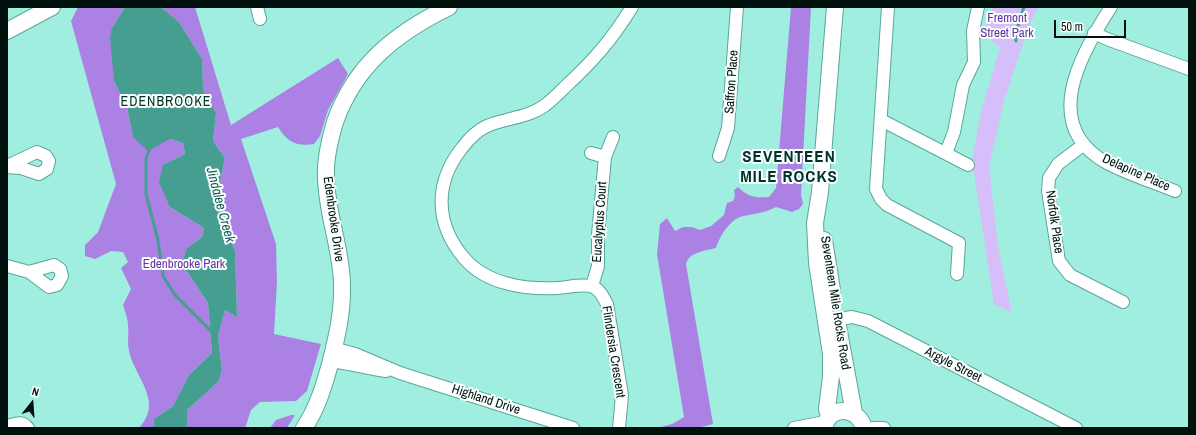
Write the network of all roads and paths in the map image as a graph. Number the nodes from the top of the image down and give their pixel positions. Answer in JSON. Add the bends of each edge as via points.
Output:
{"nodes":[{"id":1,"x":52,"y":7,"type":"edge"},
{"id":2,"x":257,"y":7,"type":"edge"},
{"id":3,"x":448,"y":7,"type":"edge"},
{"id":4,"x":632,"y":7,"type":"edge"},
{"id":5,"x":738,"y":7,"type":"edge"},
{"id":6,"x":835,"y":7,"type":"edge"},
{"id":7,"x":888,"y":7,"type":"edge"},
{"id":8,"x":978,"y":7,"type":"edge"},
{"id":9,"x":1112,"y":7,"type":"edge"},
{"id":10,"x":260,"y":20,"type":"dead end"},
{"id":11,"x":7,"y":32,"type":"edge"},
{"id":12,"x":1094,"y":33,"type":"junction"},
{"id":13,"x":1189,"y":69,"type":"edge"},
{"id":14,"x":881,"y":120,"type":"junction"},
{"id":15,"x":613,"y":137,"type":"dead end"},
{"id":16,"x":1083,"y":145,"type":"junction"},
{"id":17,"x":591,"y":153,"type":"dead end"},
{"id":18,"x":946,"y":154,"type":"junction"},
{"id":19,"x":719,"y":156,"type":"dead end"},
{"id":20,"x":605,"y":157,"type":"junction"},
{"id":21,"x":968,"y":165,"type":"dead end"},
{"id":22,"x":1175,"y":191,"type":"dead end"},
{"id":23,"x":7,"y":266,"type":"edge"},
{"id":24,"x":29,"y":272,"type":"dead end"},
{"id":25,"x":957,"y":274,"type":"dead end"},
{"id":26,"x":592,"y":286,"type":"junction"},
{"id":27,"x":1123,"y":302,"type":"dead end"},
{"id":28,"x":832,"y":320,"type":"junction"},
{"id":29,"x":332,"y":355,"type":"junction"},
{"id":30,"x":854,"y":413,"type":"junction"},
{"id":31,"x":826,"y":422,"type":"edge"},
{"id":32,"x":7,"y":426,"type":"edge"},
{"id":33,"x":28,"y":428,"type":"edge"},
{"id":34,"x":304,"y":428,"type":"edge"},
{"id":35,"x":573,"y":428,"type":"edge"},
{"id":36,"x":619,"y":428,"type":"edge"},
{"id":37,"x":794,"y":428,"type":"edge"},
{"id":38,"x":864,"y":428,"type":"edge"},
{"id":39,"x":871,"y":428,"type":"edge"},
{"id":40,"x":884,"y":428,"type":"edge"},
{"id":41,"x":1076,"y":428,"type":"edge"}],
"edges":[{"from":1,"to":11,"type":"main road"},
{"from":2,"to":10,"type":"street"},
{"from":3,"to":29,"type":"main road","name":"Edenbrooke Drive","via":[[393,40],[372,59],[354,82],[340,110],[330,139],[326,174],[327,197],[342,282],[341,319]]},
{"from":4,"to":26,"type":"street","via":[[599,54],[544,106],[519,118],[487,126],[467,142],[448,170],[441,198],[442,214],[453,245],[470,265],[491,278],[537,288]]},
{"from":5,"to":19,"type":"street","name":"Saffron Place","via":[[728,128]]},
{"from":6,"to":28,"type":"main road","name":"Seventeen Mile Rocks Road","via":[[820,192]]},
{"from":7,"to":14,"type":"street"},
{"from":8,"to":18,"type":"street","via":[[973,31],[974,62],[963,85],[954,132]]},
{"from":9,"to":12,"type":"street","name":"Delapine Place"},
{"from":12,"to":13,"type":"street"},
{"from":12,"to":16,"type":"street","name":"Delapine Place","via":[[1084,50],[1073,81],[1070,101],[1071,118]]},
{"from":14,"to":18,"type":"street"},
{"from":14,"to":25,"type":"street","via":[[876,189],[887,205],[959,242]]},
{"from":15,"to":20,"type":"street","name":"Eucalyptus Court"},
{"from":16,"to":22,"type":"street","name":"Delapine Place","via":[[1107,163]]},
{"from":16,"to":27,"type":"street","name":"Norfolk Place","via":[[1058,164],[1049,178],[1048,191],[1059,261],[1070,275]]},
{"from":17,"to":20,"type":"street"},
{"from":18,"to":21,"type":"street"},
{"from":20,"to":26,"type":"street","name":"Eucalyptus Court","via":[[598,266]]},
{"from":23,"to":24,"type":"street"},
{"from":26,"to":36,"type":"street","name":"Flindersia Crescent","via":[[602,293],[607,304],[622,395]]},
{"from":28,"to":30,"type":"main road","name":"Seventeen Mile Rocks Road"},
{"from":28,"to":31,"type":"main road","name":"Seventeen Mile Rocks Road","via":[[831,376]]},
{"from":28,"to":41,"type":"street","name":"Argyle Street","via":[[852,317],[868,322]]},
{"from":29,"to":34,"type":"main road","name":"Edenbrooke Drive","via":[[318,401]]},
{"from":29,"to":35,"type":"street","name":"Highland Drive","via":[[355,354],[400,373]]},
{"from":30,"to":31,"type":"main road","via":[[841,410]]},
{"from":30,"to":38,"type":"main road"},
{"from":31,"to":37,"type":"street"},
{"from":32,"to":33,"type":"street","via":[[20,423]]},
{"from":39,"to":40,"type":"street"}]}
